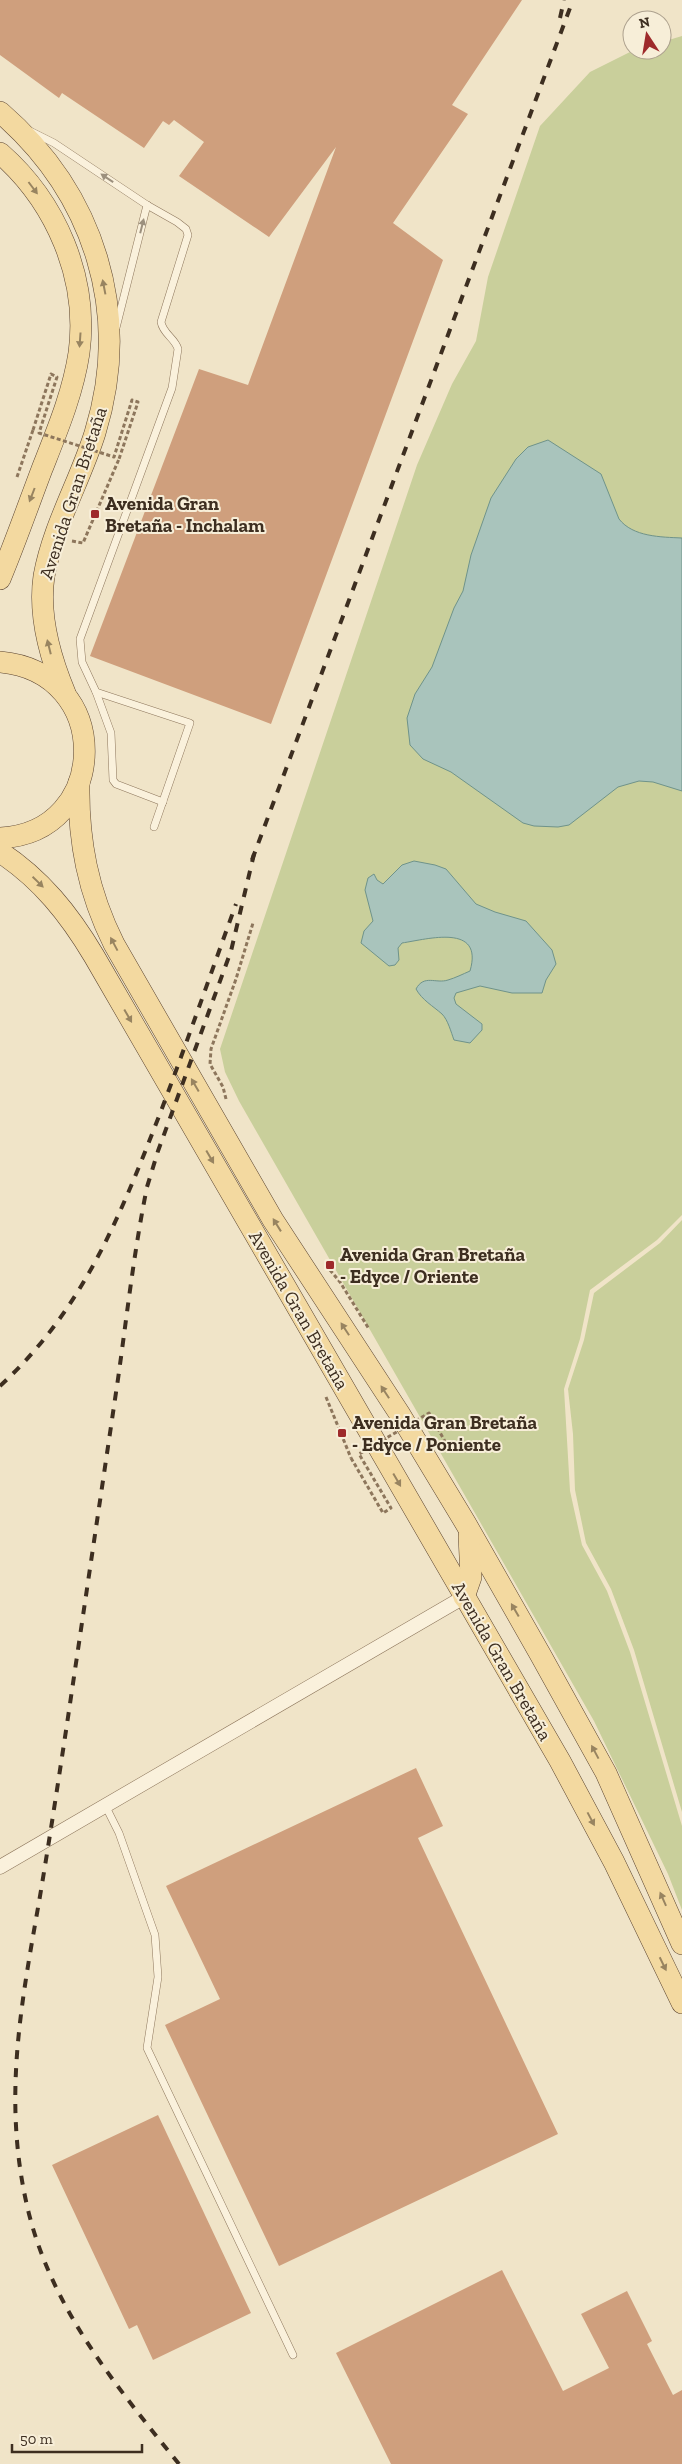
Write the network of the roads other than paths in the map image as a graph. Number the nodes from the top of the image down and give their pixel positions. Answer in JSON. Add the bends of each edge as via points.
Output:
{"nodes":[{"id":1,"x":0,"y":112,"type":"edge"},
{"id":2,"x":16,"y":126,"type":"junction"},
{"id":3,"x":0,"y":152,"type":"edge"},
{"id":4,"x":147,"y":205,"type":"junction"},
{"id":5,"x":109,"y":358,"type":"junction"},
{"id":6,"x":0,"y":579,"type":"edge"},
{"id":7,"x":0,"y":662,"type":"edge"},
{"id":8,"x":96,"y":692,"type":"junction"},
{"id":9,"x":65,"y":694,"type":"junction"},
{"id":10,"x":79,"y":783,"type":"junction"},
{"id":11,"x":163,"y":802,"type":"junction"},
{"id":12,"x":154,"y":827,"type":"dead end"},
{"id":13,"x":0,"y":838,"type":"edge"},
{"id":14,"x":0,"y":852,"type":"edge"},
{"id":15,"x":466,"y":1524,"type":"junction"},
{"id":16,"x":464,"y":1597,"type":"junction"},
{"id":17,"x":106,"y":1807,"type":"junction"},
{"id":18,"x":0,"y":1867,"type":"edge"},
{"id":19,"x":682,"y":1944,"type":"edge"},
{"id":20,"x":682,"y":2002,"type":"edge"},
{"id":21,"x":293,"y":2355,"type":"dead end"}],
"edges":[{"from":1,"to":2,"type":"main road","name":"Avenida Gran Bretaña"},
{"from":4,"to":2,"type":"lane","one_way":true,"via":[[54,143]]},
{"from":5,"to":2,"type":"main road","name":"Avenida Gran Bretaña","one_way":true,"via":[[105,289],[84,222],[62,180]]},
{"from":3,"to":6,"type":"main road","name":"Avenida Gran Bretaña","one_way":true,"via":[[27,180],[55,223],[74,274],[80,314],[79,352],[70,390]]},
{"from":5,"to":4,"type":"lane","one_way":true},
{"from":4,"to":8,"type":"lane","via":[[182,225],[188,235],[161,322],[164,331],[176,344],[178,359],[172,388],[80,639],[82,662]]},
{"from":9,"to":5,"type":"main road","name":"Avenida Gran Bretaña","one_way":true,"via":[[52,660],[42,605],[44,576],[96,429]]},
{"from":7,"to":9,"type":"main road","via":[[35,670]]},
{"from":8,"to":11,"type":"lane","via":[[111,733],[112,780]]},
{"from":8,"to":11,"type":"lane","via":[[190,723]]},
{"from":9,"to":10,"type":"main road","via":[[76,711],[85,742],[85,763]]},
{"from":10,"to":13,"type":"main road","via":[[67,804],[50,820],[29,832]]},
{"from":15,"to":10,"type":"main road","name":"Avenida Gran Bretaña","one_way":true,"via":[[399,1413],[273,1220],[114,944],[98,911],[86,872],[80,828]]},
{"from":11,"to":12,"type":"lane"},
{"from":14,"to":16,"type":"main road","name":"Avenida Gran Bretaña","one_way":true,"via":[[23,868],[50,894],[83,938]]},
{"from":15,"to":16,"type":"main road","via":[[472,1569]]},
{"from":19,"to":15,"type":"main road","name":"Avenida Gran Bretaña","one_way":true,"via":[[606,1773]]},
{"from":16,"to":17,"type":"street"},
{"from":16,"to":20,"type":"main road","name":"Avenida Gran Bretaña","one_way":true,"via":[[587,1810]]},
{"from":17,"to":18,"type":"street"},
{"from":17,"to":21,"type":"lane","via":[[119,1833],[155,1935],[158,1977],[146,2048]]}]}
